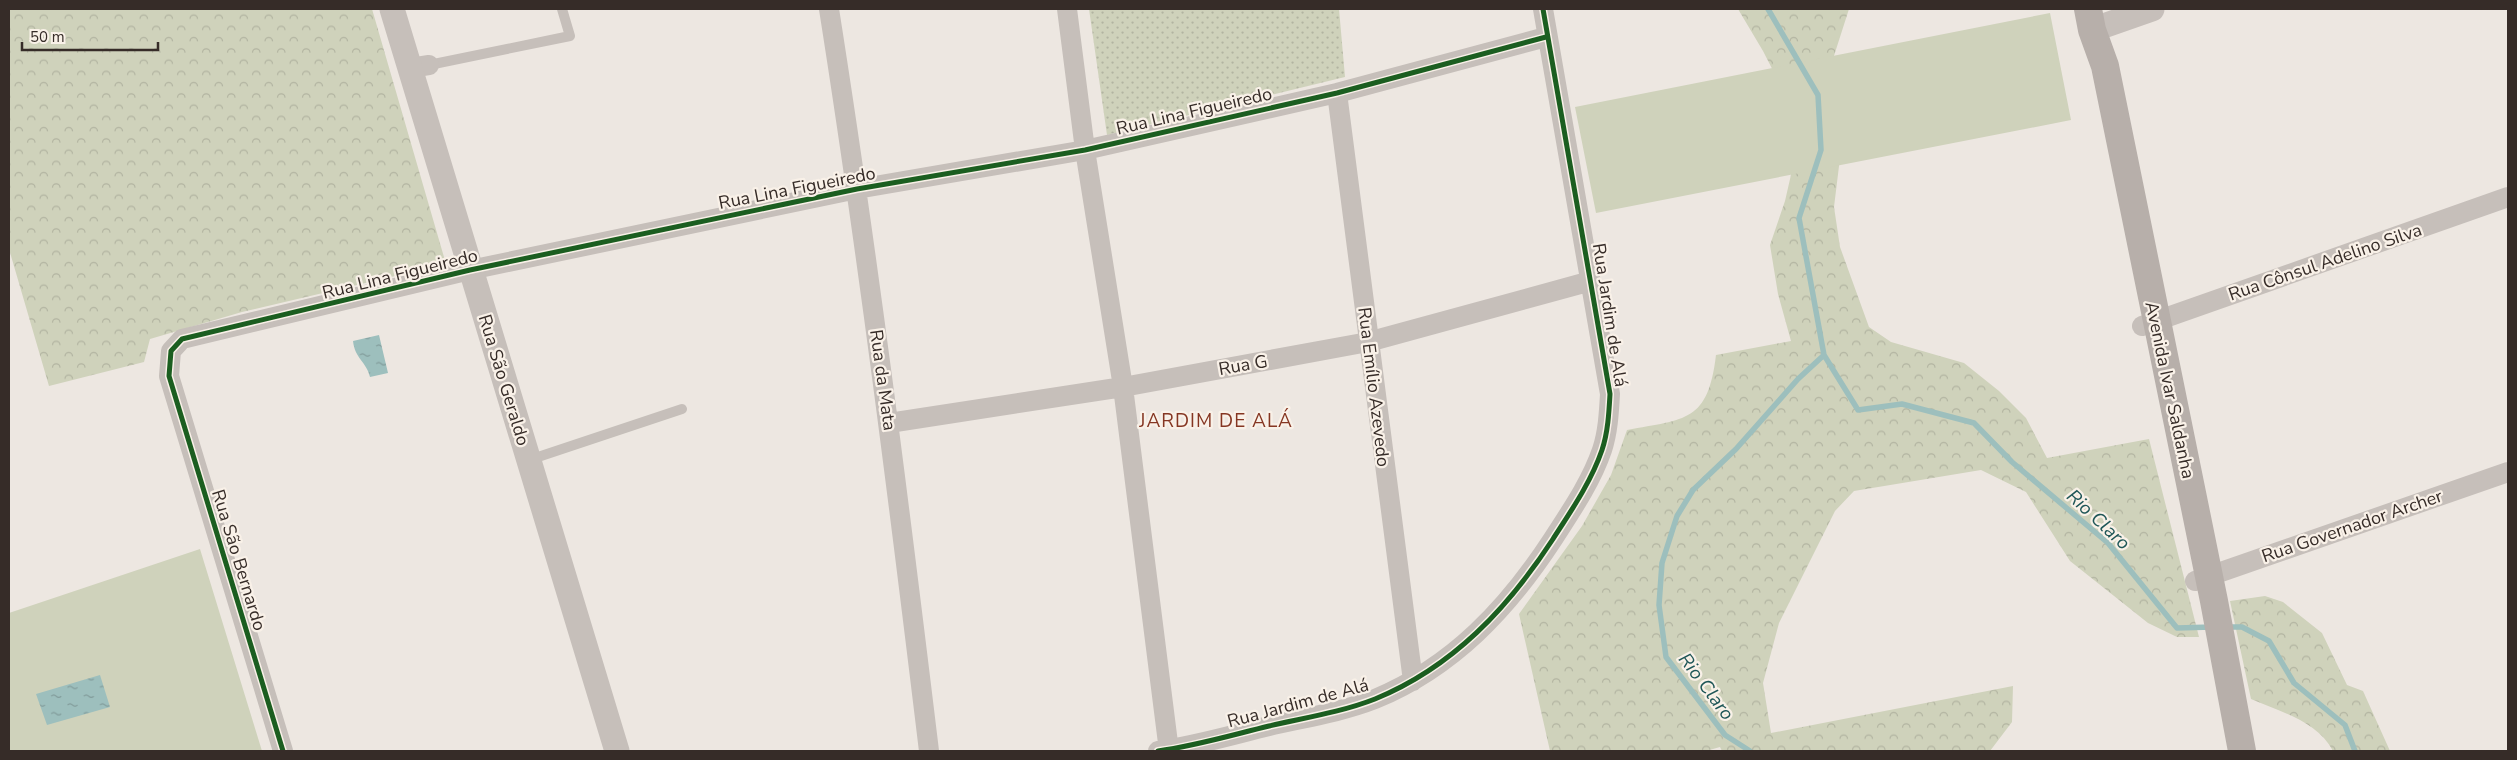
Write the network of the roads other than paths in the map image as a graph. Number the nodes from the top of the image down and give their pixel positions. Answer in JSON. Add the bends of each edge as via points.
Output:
{"nodes":[{"id":1,"x":392,"y":9,"type":"edge"},
{"id":2,"x":562,"y":9,"type":"edge"},
{"id":3,"x":829,"y":9,"type":"edge"},
{"id":4,"x":1067,"y":9,"type":"edge"},
{"id":5,"x":1543,"y":9,"type":"edge"},
{"id":6,"x":2152,"y":9,"type":"edge"},
{"id":7,"x":2090,"y":19,"type":"edge"},
{"id":8,"x":1546,"y":37,"type":"junction"},
{"id":9,"x":419,"y":66,"type":"junction"},
{"id":10,"x":1337,"y":93,"type":"junction"},
{"id":11,"x":1085,"y":150,"type":"junction"},
{"id":12,"x":857,"y":189,"type":"junction"},
{"id":13,"x":2508,"y":197,"type":"edge"},
{"id":14,"x":470,"y":270,"type":"junction"},
{"id":15,"x":1591,"y":281,"type":"junction"},
{"id":16,"x":2149,"y":324,"type":"junction"},
{"id":17,"x":1368,"y":342,"type":"junction"},
{"id":18,"x":169,"y":376,"type":"joint"},
{"id":19,"x":1123,"y":387,"type":"junction"},
{"id":20,"x":682,"y":409,"type":"dead end"},
{"id":21,"x":889,"y":423,"type":"junction"},
{"id":22,"x":528,"y":460,"type":"junction"},
{"id":23,"x":2508,"y":472,"type":"edge"},
{"id":24,"x":2204,"y":591,"type":"junction"},
{"id":25,"x":2216,"y":653,"type":"junction"},
{"id":26,"x":1413,"y":680,"type":"junction"},
{"id":27,"x":283,"y":751,"type":"edge"},
{"id":28,"x":617,"y":751,"type":"edge"},
{"id":29,"x":929,"y":751,"type":"edge"},
{"id":30,"x":1165,"y":751,"type":"edge"},
{"id":31,"x":2228,"y":751,"type":"edge"},
{"id":32,"x":2242,"y":751,"type":"edge"}],
"edges":[{"from":1,"to":9,"type":"street","name":"Rua São Geraldo"},
{"from":2,"to":9,"type":"lane","via":[[570,36]]},
{"from":3,"to":12,"type":"street","name":"Rua da Mata"},
{"from":4,"to":11,"type":"street"},
{"from":5,"to":8,"type":"street","name":"Rua Jardim de Alá"},
{"from":6,"to":7,"type":"street"},
{"from":7,"to":16,"type":"main road","name":"Avenida Ivar Saldanha","via":[[2095,78]]},
{"from":8,"to":10,"type":"street","name":"Rua Lina Figueiredo"},
{"from":8,"to":15,"type":"street","name":"Rua Jardim de Alá"},
{"from":9,"to":14,"type":"street","name":"Rua São Geraldo"},
{"from":10,"to":11,"type":"street","name":"Rua Lina Figueiredo"},
{"from":10,"to":17,"type":"street","name":"Rua Emílio Azevedo"},
{"from":11,"to":12,"type":"street","name":"Rua Lina Figueiredo"},
{"from":11,"to":19,"type":"street"},
{"from":12,"to":14,"type":"street","name":"Rua Lina Figueiredo"},
{"from":12,"to":21,"type":"street","name":"Rua da Mata"},
{"from":13,"to":16,"type":"street","name":"Rua Cônsul Adelino Silva"},
{"from":14,"to":18,"type":"street","name":"Rua Lina Figueiredo","via":[[189,336],[171,351]]},
{"from":14,"to":22,"type":"street","name":"Rua São Geraldo"},
{"from":15,"to":17,"type":"street","name":"Rua G"},
{"from":15,"to":26,"type":"street","name":"Rua Jardim de Alá","via":[[1610,394],[1602,449],[1589,481],[1510,599],[1446,660]]},
{"from":16,"to":24,"type":"main road","name":"Avenida Ivar Saldanha"},
{"from":17,"to":19,"type":"street","name":"Rua G"},
{"from":17,"to":26,"type":"street","name":"Rua Emílio Azevedo"},
{"from":18,"to":27,"type":"street","name":"Rua São Bernardo"},
{"from":19,"to":21,"type":"street","name":"Rua G"},
{"from":19,"to":30,"type":"street"},
{"from":20,"to":22,"type":"lane"},
{"from":21,"to":29,"type":"street","name":"Rua da Mata"},
{"from":22,"to":28,"type":"street","name":"Rua São Geraldo"},
{"from":23,"to":24,"type":"street","name":"Rua Governador Archer"},
{"from":24,"to":25,"type":"main road","name":"Avenida Ivar Saldanha"},
{"from":25,"to":31,"type":"main road","name":"Avenida Ivar Saldanha"},
{"from":25,"to":32,"type":"main road","name":"Avenida Ivar Saldanha"},
{"from":26,"to":30,"type":"street","name":"Rua Jardim de Alá","via":[[1374,699],[1336,711]]}]}
